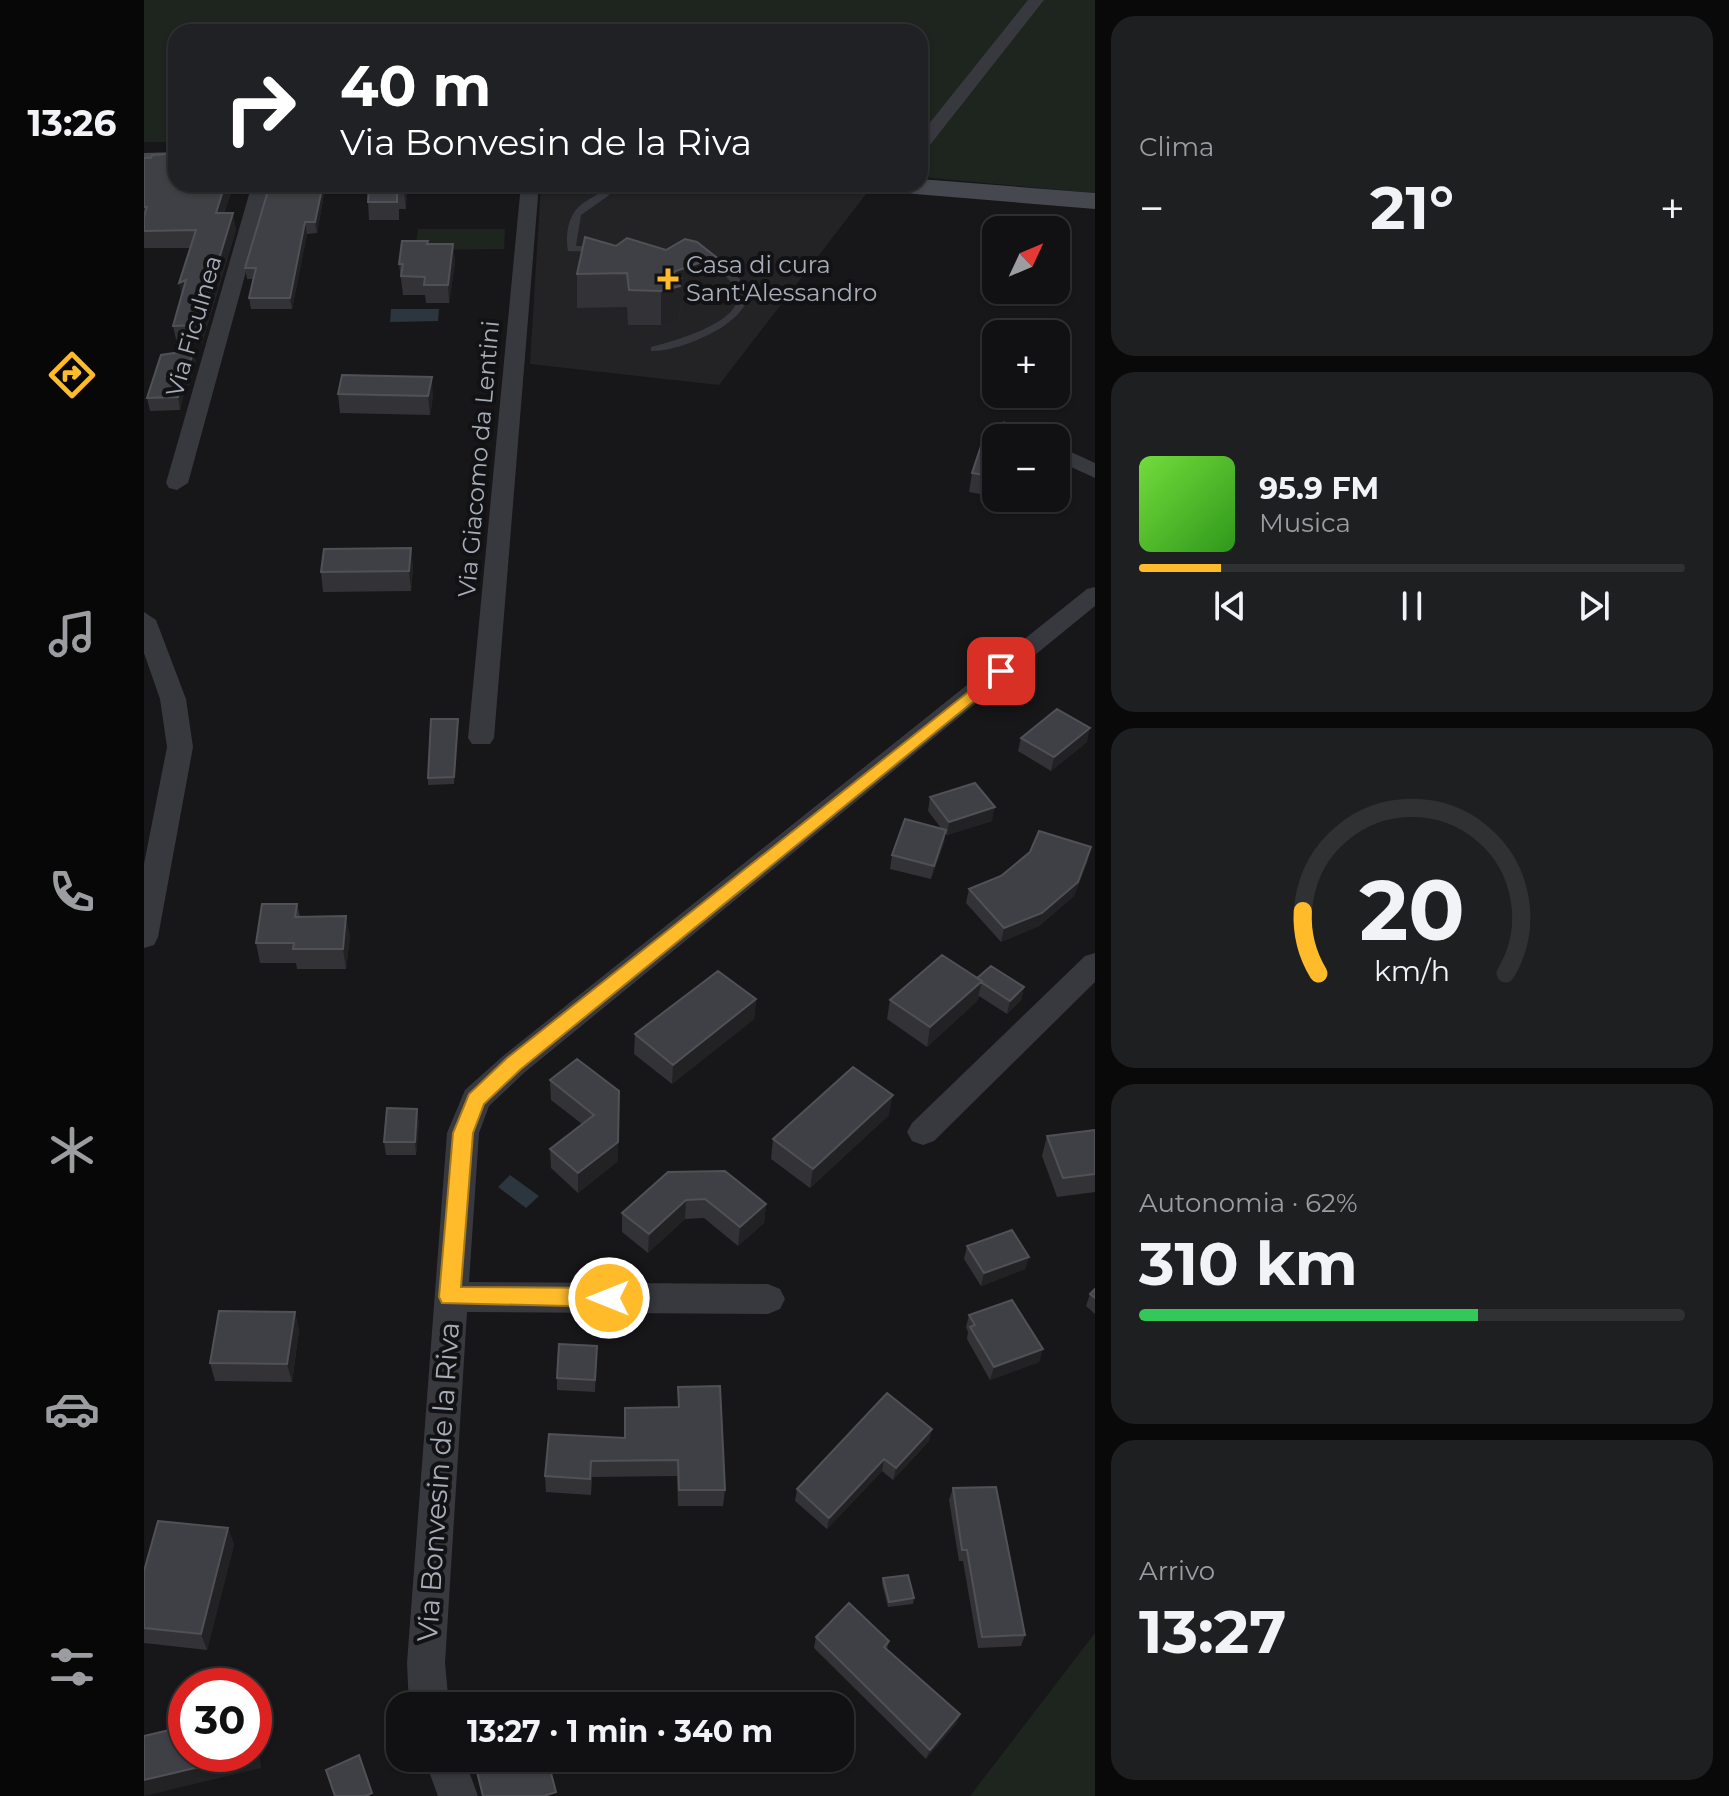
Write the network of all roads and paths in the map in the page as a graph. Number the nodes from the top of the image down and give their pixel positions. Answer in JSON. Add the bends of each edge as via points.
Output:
{"nodes":[{"id":1,"x":1036,"y":0,"type":"edge"},
{"id":2,"x":928,"y":136,"type":"edge"},
{"id":3,"x":168,"y":160,"type":"edge"},
{"id":4,"x":144,"y":161,"type":"edge"},
{"id":5,"x":928,"y":187,"type":"edge"},
{"id":6,"x":259,"y":192,"type":"edge"},
{"id":7,"x":529,"y":192,"type":"edge"},
{"id":8,"x":607,"y":192,"type":"edge"},
{"id":9,"x":1095,"y":201,"type":"edge"},
{"id":10,"x":616,"y":250,"type":"edge"},
{"id":11,"x":688,"y":256,"type":"edge"},
{"id":12,"x":655,"y":349,"type":"dead end"},
{"id":13,"x":1070,"y":459,"type":"edge"},
{"id":14,"x":1095,"y":471,"type":"edge"},
{"id":15,"x":177,"y":483,"type":"dead end"},
{"id":16,"x":1095,"y":594,"type":"edge"},
{"id":17,"x":144,"y":620,"type":"edge"},
{"id":18,"x":481,"y":738,"type":"dead end"},
{"id":19,"x":144,"y":937,"type":"edge"},
{"id":20,"x":1095,"y":964,"type":"edge"},
{"id":21,"x":923,"y":1132,"type":"dead end"},
{"id":22,"x":450,"y":1297,"type":"junction"},
{"id":23,"x":768,"y":1299,"type":"dead end"},
{"id":24,"x":428,"y":1692,"type":"edge"},
{"id":25,"x":449,"y":1772,"type":"edge"},
{"id":26,"x":458,"y":1796,"type":"edge"}],
"edges":[{"from":1,"to":2,"type":"street"},
{"from":3,"to":4,"type":"main road"},
{"from":5,"to":9,"type":"main road"},
{"from":6,"to":15,"type":"street","name":"Via Ficulnea"},
{"from":7,"to":18,"type":"street","name":"Via Giacomo da Lentini"},
{"from":8,"to":10,"type":"lane","via":[[578,212],[571,249]]},
{"from":11,"to":12,"type":"lane","via":[[732,276],[742,294],[741,304],[715,332]]},
{"from":13,"to":14,"type":"street"},
{"from":16,"to":22,"type":"street","name":"Via Bonvesin de la Riva","via":[[482,1092],[463,1133]]},
{"from":17,"to":19,"type":"street","via":[[173,699],[180,747]]},
{"from":20,"to":21,"type":"street"},
{"from":22,"to":23,"type":"street"},
{"from":22,"to":24,"type":"street","name":"Via Bonvesin de la Riva"},
{"from":25,"to":26,"type":"street"}]}
